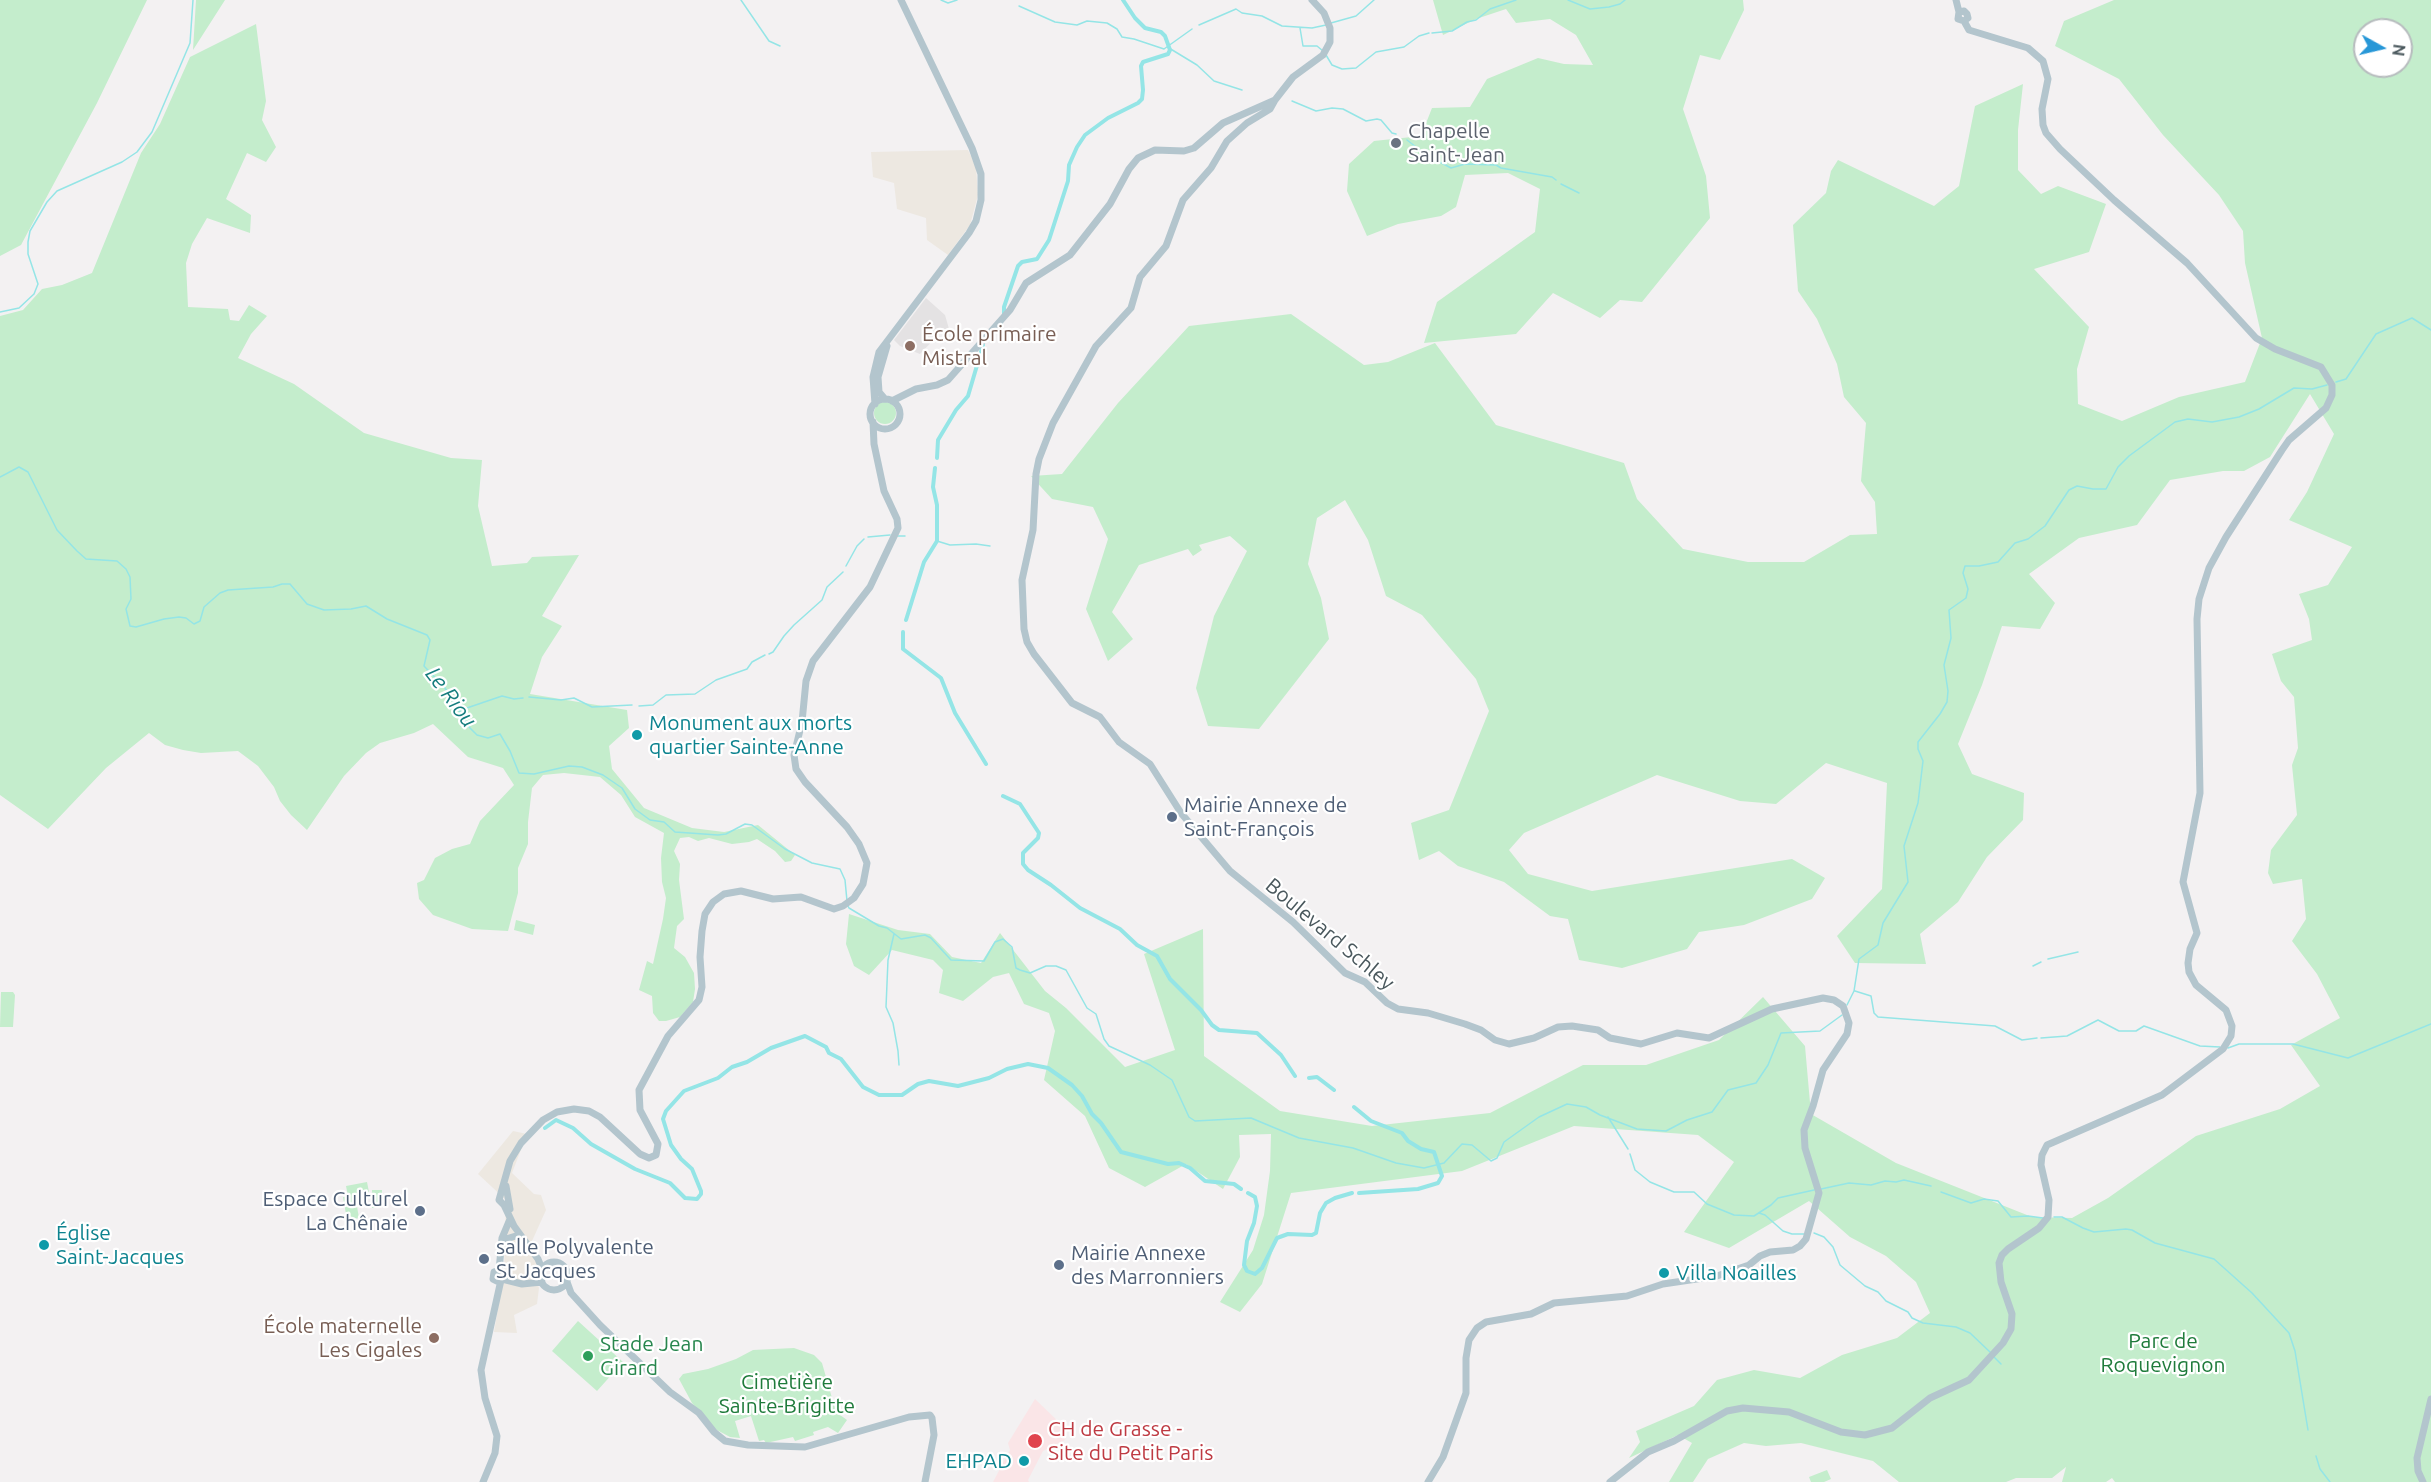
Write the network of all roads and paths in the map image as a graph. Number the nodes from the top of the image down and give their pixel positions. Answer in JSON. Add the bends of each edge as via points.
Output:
{"nodes":[{"id":1,"x":902,"y":0,"type":"edge"},
{"id":2,"x":1312,"y":0,"type":"edge"},
{"id":3,"x":1956,"y":0,"type":"edge"},
{"id":4,"x":1275,"y":100,"type":"junction"},
{"id":5,"x":892,"y":336,"type":"junction"},
{"id":6,"x":912,"y":392,"type":"junction"},
{"id":7,"x":888,"y":400,"type":"junction"},
{"id":8,"x":874,"y":404,"type":"junction"},
{"id":9,"x":899,"y":409,"type":"junction"},
{"id":10,"x":873,"y":422,"type":"junction"},
{"id":11,"x":885,"y":429,"type":"junction"},
{"id":12,"x":874,"y":444,"type":"junction"},
{"id":13,"x":506,"y":1204,"type":"junction"},
{"id":14,"x":510,"y":1219,"type":"junction"},
{"id":15,"x":519,"y":1235,"type":"junction"},
{"id":16,"x":504,"y":1242,"type":"junction"},
{"id":17,"x":550,"y":1263,"type":"junction"},
{"id":18,"x":542,"y":1271,"type":"junction"},
{"id":19,"x":542,"y":1282,"type":"junction"},
{"id":20,"x":567,"y":1282,"type":"junction"},
{"id":21,"x":531,"y":1283,"type":"junction"},
{"id":22,"x":501,"y":1284,"type":"junction"},
{"id":23,"x":559,"y":1289,"type":"junction"},
{"id":24,"x":574,"y":1297,"type":"junction"},
{"id":25,"x":2431,"y":1398,"type":"edge"},
{"id":26,"x":483,"y":1482,"type":"edge"},
{"id":27,"x":925,"y":1482,"type":"edge"},
{"id":28,"x":1428,"y":1482,"type":"edge"},
{"id":29,"x":1610,"y":1482,"type":"edge"},
{"id":30,"x":2423,"y":1482,"type":"edge"}],
"edges":[{"from":1,"to":5,"type":"main road","via":[[972,149],[980,170],[982,192],[969,233]]},
{"from":2,"to":4,"type":"main road","name":"Boulevard Schley","via":[[1329,21],[1329,47],[1293,77]]},
{"from":3,"to":29,"type":"main road","via":[[1959,12],[1964,10],[1968,14],[1964,21],[1970,30],[2028,48],[2043,61],[2048,79],[2043,125],[2053,141],[2187,263],[2256,338],[2321,367],[2332,385],[2326,408],[2289,440],[2226,537],[2209,568],[2199,599],[2200,793],[2183,882],[2197,933],[2188,963],[2196,985],[2226,1010],[2231,1036],[2223,1049],[2162,1095],[2048,1145],[2041,1165],[2049,1200],[2048,1217],[2008,1249],[2000,1263],[1999,1273],[2012,1320],[2008,1336],[1969,1380],[1930,1398],[1903,1422],[1881,1432],[1853,1435],[1789,1412],[1743,1408],[1720,1414],[1636,1459]]},
{"from":4,"to":6,"type":"main road","via":[[1223,123],[1190,150],[1155,150],[1138,158],[1110,204],[1070,255],[1026,283],[1010,310],[948,380]]},
{"from":4,"to":28,"type":"main road","name":"Boulevard Schley","via":[[1270,109],[1227,141],[1211,168],[1183,200],[1166,246],[1140,277],[1131,308],[1096,346],[1058,411],[1039,459],[1033,530],[1022,580],[1027,642],[1072,703],[1100,717],[1119,741],[1150,764],[1174,804],[1239,880],[1387,1004],[1465,1024],[1501,1043],[1572,1026],[1592,1028],[1610,1038],[1641,1044],[1677,1033],[1709,1038],[1780,1006],[1823,998],[1843,1006],[1849,1023],[1847,1034],[1823,1070],[1804,1130],[1805,1148],[1819,1193],[1806,1239],[1800,1246],[1770,1252],[1718,1276],[1663,1284],[1627,1296],[1554,1303],[1531,1314],[1486,1322],[1469,1340],[1466,1393],[1443,1456]]},
{"from":5,"to":7,"type":"main road","via":[[879,369],[878,387]]},
{"from":5,"to":8,"type":"main road","via":[[874,366]]},
{"from":6,"to":7,"type":"main road"},
{"from":6,"to":9,"type":"main road"},
{"from":7,"to":8,"type":"main road"},
{"from":7,"to":9,"type":"main road"},
{"from":8,"to":10,"type":"main road"},
{"from":9,"to":11,"type":"main road","via":[[898,422]]},
{"from":10,"to":11,"type":"main road"},
{"from":10,"to":12,"type":"main road"},
{"from":11,"to":12,"type":"main road"},
{"from":12,"to":13,"type":"main road","via":[[886,497],[898,528],[870,587],[813,661],[794,755],[799,774],[854,835],[864,854],[867,863],[860,890],[843,906],[829,908],[801,897],[773,899],[741,891],[717,899],[708,908],[703,925],[699,1000],[668,1036],[639,1090],[640,1110],[658,1144],[658,1152],[649,1158],[640,1154],[600,1117],[585,1111],[565,1113],[551,1118],[526,1142],[509,1169],[504,1194],[510,1199]]},
{"from":13,"to":14,"type":"main road"},
{"from":13,"to":17,"type":"main road","via":[[531,1246]]},
{"from":14,"to":15,"type":"main road"},
{"from":14,"to":16,"type":"main road"},
{"from":15,"to":16,"type":"main road"},
{"from":15,"to":18,"type":"main road","via":[[540,1262]]},
{"from":16,"to":22,"type":"main road"},
{"from":17,"to":18,"type":"main road"},
{"from":17,"to":20,"type":"main road","via":[[565,1266]]},
{"from":18,"to":19,"type":"main road"},
{"from":18,"to":21,"type":"main road"},
{"from":19,"to":21,"type":"main road"},
{"from":19,"to":23,"type":"main road","via":[[549,1289]]},
{"from":20,"to":23,"type":"main road"},
{"from":20,"to":24,"type":"main road"},
{"from":21,"to":22,"type":"main road"},
{"from":22,"to":26,"type":"main road","via":[[481,1370],[497,1440]]},
{"from":23,"to":24,"type":"main road"},
{"from":24,"to":27,"type":"main road","via":[[717,1436],[729,1442],[805,1447],[909,1417],[928,1420],[934,1439]]},
{"from":25,"to":30,"type":"main road","via":[[2417,1458]]}]}
